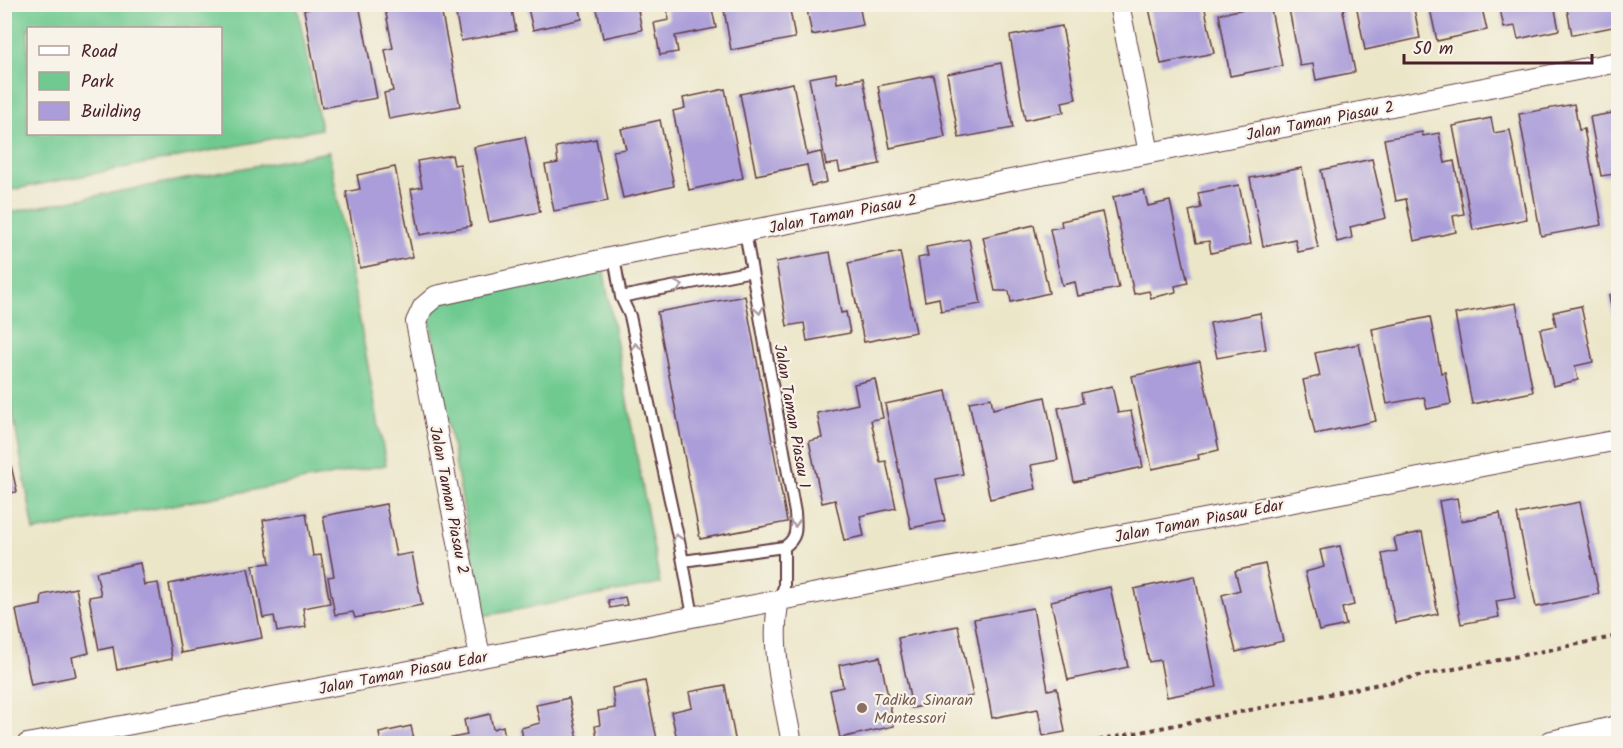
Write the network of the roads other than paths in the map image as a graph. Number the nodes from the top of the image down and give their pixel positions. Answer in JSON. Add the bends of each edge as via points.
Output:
{"nodes":[{"id":1,"x":1119,"y":4,"type":"edge"},
{"id":2,"x":1618,"y":62,"type":"edge"},
{"id":3,"x":1149,"y":153,"type":"junction"},
{"id":4,"x":745,"y":232,"type":"junction"},
{"id":5,"x":614,"y":257,"type":"junction"},
{"id":6,"x":752,"y":271,"type":"junction"},
{"id":7,"x":621,"y":297,"type":"junction"},
{"id":8,"x":1618,"y":440,"type":"edge"},
{"id":9,"x":784,"y":547,"type":"junction"},
{"id":10,"x":683,"y":561,"type":"junction"},
{"id":11,"x":779,"y":600,"type":"junction"},
{"id":12,"x":693,"y":616,"type":"junction"},
{"id":13,"x":480,"y":657,"type":"junction"},
{"id":14,"x":1618,"y":729,"type":"edge"},
{"id":15,"x":27,"y":744,"type":"edge"},
{"id":16,"x":792,"y":744,"type":"edge"},
{"id":17,"x":1552,"y":744,"type":"edge"}],
"edges":[{"from":1,"to":3,"type":"street"},
{"from":2,"to":3,"type":"street","name":"Jalan Taman Piasau 2"},
{"from":3,"to":4,"type":"street","name":"Jalan Taman Piasau 2"},
{"from":4,"to":5,"type":"street","name":"Jalan Taman Piasau 2"},
{"from":4,"to":6,"type":"lane","name":"Jalan Taman Piasau 1"},
{"from":5,"to":7,"type":"lane"},
{"from":5,"to":13,"type":"street","name":"Jalan Taman Piasau 2","via":[[436,296],[423,307],[416,322]]},
{"from":7,"to":6,"type":"lane","one_way":true},
{"from":6,"to":9,"type":"lane","name":"Jalan Taman Piasau 1","one_way":true,"via":[[795,513],[796,531],[792,542]]},
{"from":10,"to":7,"type":"lane","one_way":true,"via":[[630,316]]},
{"from":8,"to":11,"type":"street","name":"Jalan Taman Piasau Edar"},
{"from":9,"to":10,"type":"lane"},
{"from":9,"to":11,"type":"lane","name":"Jalan Taman Piasau 1","via":[[784,587]]},
{"from":10,"to":12,"type":"lane"},
{"from":11,"to":12,"type":"street","name":"Jalan Taman Piasau Edar"},
{"from":11,"to":16,"type":"street","via":[[774,622],[775,645]]},
{"from":12,"to":13,"type":"street","name":"Jalan Taman Piasau Edar"},
{"from":13,"to":15,"type":"street","name":"Jalan Taman Piasau Edar"},
{"from":14,"to":17,"type":"street"}]}
